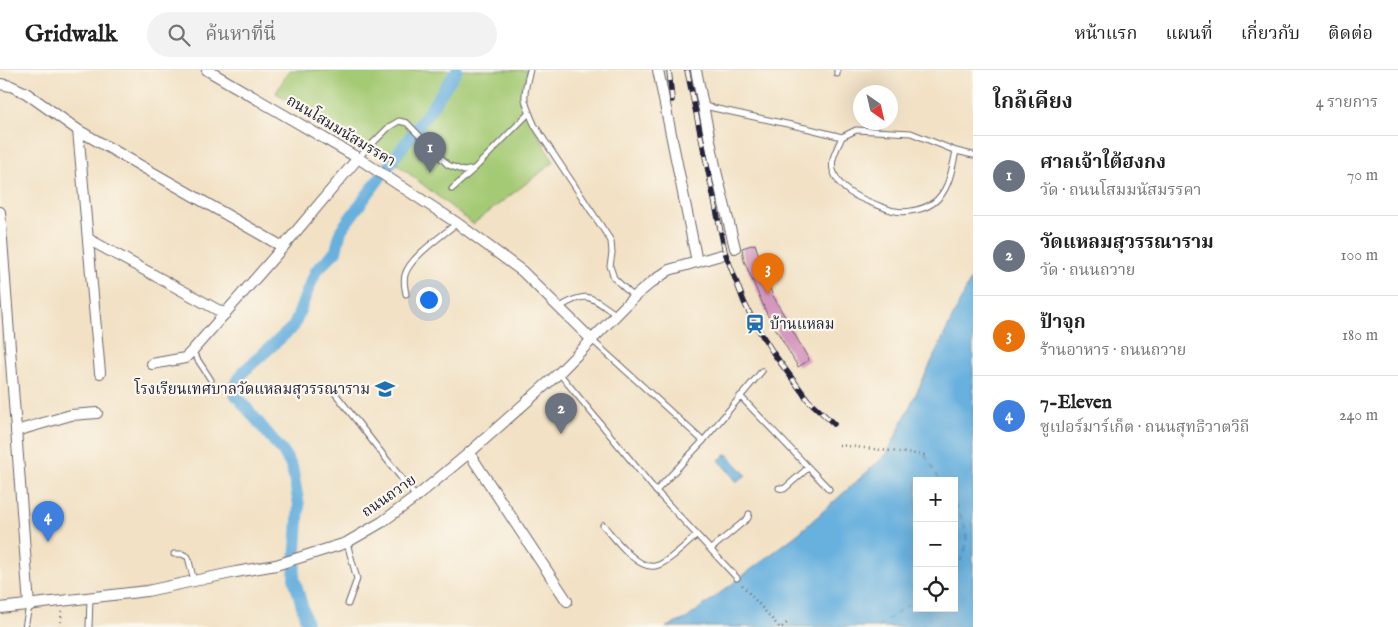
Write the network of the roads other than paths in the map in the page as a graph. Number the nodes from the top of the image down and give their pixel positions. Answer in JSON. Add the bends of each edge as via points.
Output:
{"nodes":[{"id":1,"x":207,"y":70,"type":"edge"},
{"id":2,"x":530,"y":70,"type":"edge"},
{"id":3,"x":658,"y":70,"type":"edge"},
{"id":4,"x":696,"y":70,"type":"edge"},
{"id":5,"x":0,"y":84,"type":"edge"},
{"id":6,"x":704,"y":106,"type":"junction"},
{"id":7,"x":529,"y":113,"type":"junction"},
{"id":8,"x":78,"y":130,"type":"junction"},
{"id":9,"x":842,"y":137,"type":"junction"},
{"id":10,"x":956,"y":151,"type":"junction"},
{"id":11,"x":973,"y":156,"type":"edge"},
{"id":12,"x":358,"y":158,"type":"junction"},
{"id":13,"x":474,"y":169,"type":"junction"},
{"id":14,"x":452,"y":189,"type":"dead end"},
{"id":15,"x":0,"y":212,"type":"edge"},
{"id":16,"x":457,"y":223,"type":"junction"},
{"id":17,"x":88,"y":239,"type":"junction"},
{"id":18,"x":1,"y":245,"type":"edge"},
{"id":19,"x":284,"y":247,"type":"junction"},
{"id":20,"x":735,"y":248,"type":"dead end"},
{"id":21,"x":721,"y":256,"type":"dead end"},
{"id":22,"x":697,"y":262,"type":"junction"},
{"id":23,"x":406,"y":294,"type":"dead end"},
{"id":24,"x":634,"y":297,"type":"junction"},
{"id":25,"x":560,"y":307,"type":"junction"},
{"id":26,"x":225,"y":314,"type":"junction"},
{"id":27,"x":617,"y":315,"type":"junction"},
{"id":28,"x":592,"y":340,"type":"junction"},
{"id":29,"x":192,"y":351,"type":"junction"},
{"id":30,"x":152,"y":364,"type":"dead end"},
{"id":31,"x":762,"y":371,"type":"dead end"},
{"id":32,"x":559,"y":373,"type":"junction"},
{"id":33,"x":100,"y":374,"type":"dead end"},
{"id":34,"x":212,"y":380,"type":"dead end"},
{"id":35,"x":331,"y":388,"type":"dead end"},
{"id":36,"x":740,"y":396,"type":"junction"},
{"id":37,"x":97,"y":413,"type":"dead end"},
{"id":38,"x":16,"y":430,"type":"junction"},
{"id":39,"x":702,"y":441,"type":"junction"},
{"id":40,"x":469,"y":453,"type":"junction"},
{"id":41,"x":808,"y":468,"type":"junction"},
{"id":42,"x":779,"y":488,"type":"dead end"},
{"id":43,"x":829,"y":489,"type":"dead end"},
{"id":44,"x":656,"y":491,"type":"junction"},
{"id":45,"x":416,"y":497,"type":"junction"},
{"id":46,"x":749,"y":514,"type":"dead end"},
{"id":47,"x":603,"y":526,"type":"dead end"},
{"id":48,"x":696,"y":536,"type":"junction"},
{"id":49,"x":346,"y":543,"type":"junction"},
{"id":50,"x":710,"y":549,"type":"junction"},
{"id":51,"x":174,"y":554,"type":"dead end"},
{"id":52,"x":737,"y":578,"type":"road end"},
{"id":53,"x":194,"y":581,"type":"junction"},
{"id":54,"x":90,"y":598,"type":"junction"},
{"id":55,"x":567,"y":601,"type":"dead end"},
{"id":56,"x":348,"y":604,"type":"dead end"},
{"id":57,"x":29,"y":606,"type":"junction"},
{"id":58,"x":0,"y":608,"type":"edge"},
{"id":59,"x":25,"y":627,"type":"edge"},
{"id":60,"x":89,"y":627,"type":"edge"}],
"edges":[{"from":1,"to":12,"type":"street","name":"ถนนโสมมนัสมรรคา"},
{"from":2,"to":7,"type":"lane","via":[[524,99]]},
{"from":3,"to":22,"type":"street"},
{"from":4,"to":6,"type":"street"},
{"from":5,"to":8,"type":"street","via":[[26,93]]},
{"from":6,"to":9,"type":"lane"},
{"from":6,"to":20,"type":"street"},
{"from":7,"to":13,"type":"lane"},
{"from":7,"to":24,"type":"lane","via":[[611,242],[610,266],[614,278]]},
{"from":8,"to":17,"type":"street"},
{"from":8,"to":19,"type":"street"},
{"from":9,"to":10,"type":"lane","via":[[856,130],[911,133]]},
{"from":9,"to":10,"type":"lane","via":[[834,156],[833,169],[839,182],[853,196],[896,212],[915,210],[933,203],[948,182]]},
{"from":10,"to":11,"type":"lane"},
{"from":12,"to":13,"type":"lane","via":[[399,121],[407,123],[448,165],[464,171]]},
{"from":12,"to":16,"type":"street","name":"ถนนโสมมนัสมรรคา"},
{"from":12,"to":19,"type":"street"},
{"from":13,"to":14,"type":"lane"},
{"from":15,"to":18,"type":"street"},
{"from":16,"to":23,"type":"lane","via":[[413,261],[405,274]]},
{"from":16,"to":25,"type":"street","name":"ถนนโสมมนัสมรรคา","via":[[522,271]]},
{"from":17,"to":26,"type":"street"},
{"from":17,"to":33,"type":"street"},
{"from":18,"to":38,"type":"street"},
{"from":19,"to":26,"type":"street"},
{"from":21,"to":22,"type":"street","name":"ถนนถวาย"},
{"from":22,"to":24,"type":"street","name":"ถนนถวาย","via":[[669,270]]},
{"from":24,"to":27,"type":"street","name":"ถนนถวาย"},
{"from":25,"to":27,"type":"lane","via":[[582,296],[592,298]]},
{"from":25,"to":28,"type":"street","name":"ถนนโสมมนัสมรรคา"},
{"from":26,"to":29,"type":"street"},
{"from":27,"to":28,"type":"street","name":"ถนนถวาย"},
{"from":28,"to":32,"type":"street","name":"ถนนถวาย"},
{"from":28,"to":39,"type":"lane"},
{"from":29,"to":30,"type":"street","via":[[185,358]]},
{"from":29,"to":34,"type":"lane"},
{"from":31,"to":36,"type":"lane"},
{"from":32,"to":40,"type":"street","name":"ถนนถวาย"},
{"from":32,"to":44,"type":"lane"},
{"from":35,"to":45,"type":"lane"},
{"from":36,"to":39,"type":"lane"},
{"from":36,"to":41,"type":"lane"},
{"from":37,"to":38,"type":"street","via":[[71,415]]},
{"from":38,"to":57,"type":"street"},
{"from":39,"to":44,"type":"lane"},
{"from":40,"to":45,"type":"street","name":"ถนนถวาย"},
{"from":40,"to":55,"type":"street"},
{"from":41,"to":42,"type":"lane","via":[[784,489]]},
{"from":41,"to":43,"type":"lane"},
{"from":44,"to":48,"type":"lane"},
{"from":45,"to":49,"type":"street","name":"ถนนถวาย"},
{"from":46,"to":50,"type":"lane"},
{"from":47,"to":48,"type":"lane","via":[[644,565],[655,566],[666,560]]},
{"from":48,"to":50,"type":"lane"},
{"from":49,"to":53,"type":"street","name":"ถนนถวาย","via":[[276,565]]},
{"from":49,"to":56,"type":"lane","via":[[357,579]]},
{"from":50,"to":52,"type":"lane"},
{"from":51,"to":53,"type":"lane","via":[[188,558]]},
{"from":53,"to":54,"type":"street","name":"ถนนถวาย"},
{"from":54,"to":57,"type":"street","name":"ถนนถวาย"},
{"from":54,"to":60,"type":"lane"},
{"from":57,"to":58,"type":"street","name":"ถนนถวาย"},
{"from":57,"to":59,"type":"lane"}]}
